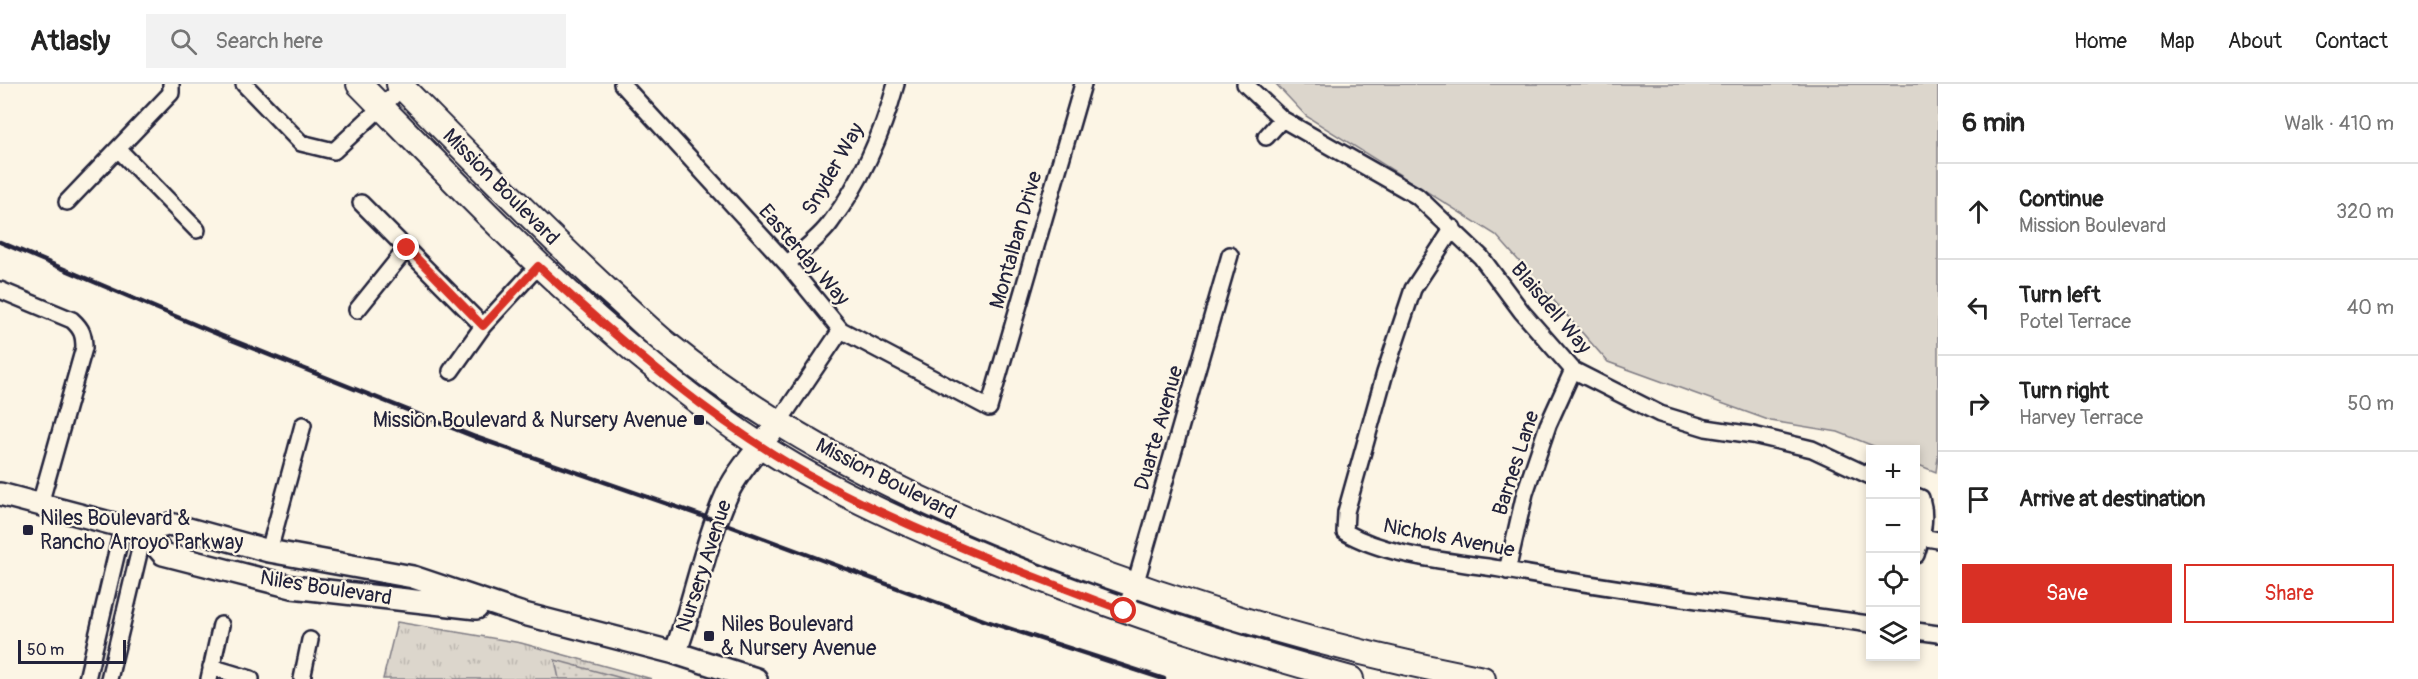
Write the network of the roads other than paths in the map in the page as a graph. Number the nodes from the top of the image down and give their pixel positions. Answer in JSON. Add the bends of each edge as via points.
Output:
{"nodes":[{"id":1,"x":244,"y":84,"type":"edge"},
{"id":2,"x":359,"y":84,"type":"edge"},
{"id":3,"x":622,"y":84,"type":"edge"},
{"id":4,"x":896,"y":84,"type":"edge"},
{"id":5,"x":1083,"y":84,"type":"edge"},
{"id":6,"x":1245,"y":84,"type":"edge"},
{"id":7,"x":402,"y":85,"type":"edge"},
{"id":8,"x":171,"y":88,"type":"edge"},
{"id":9,"x":382,"y":107,"type":"junction"},
{"id":10,"x":1282,"y":119,"type":"junction"},
{"id":11,"x":1266,"y":137,"type":"dead end"},
{"id":12,"x":118,"y":149,"type":"junction"},
{"id":13,"x":67,"y":201,"type":"dead end"},
{"id":14,"x":361,"y":203,"type":"dead end"},
{"id":15,"x":1453,"y":228,"type":"junction"},
{"id":16,"x":197,"y":230,"type":"dead end"},
{"id":17,"x":407,"y":248,"type":"junction"},
{"id":18,"x":1230,"y":255,"type":"dead end"},
{"id":19,"x":787,"y":264,"type":"junction"},
{"id":20,"x":538,"y":266,"type":"junction"},
{"id":21,"x":0,"y":290,"type":"edge"},
{"id":22,"x":357,"y":310,"type":"dead end"},
{"id":23,"x":483,"y":326,"type":"junction"},
{"id":24,"x":841,"y":330,"type":"junction"},
{"id":25,"x":1573,"y":370,"type":"junction"},
{"id":26,"x":451,"y":371,"type":"dead end"},
{"id":27,"x":989,"y":408,"type":"joint"},
{"id":28,"x":779,"y":422,"type":"junction"},
{"id":29,"x":303,"y":425,"type":"dead end"},
{"id":30,"x":762,"y":445,"type":"junction"},
{"id":31,"x":1866,"y":474,"type":"edge"},
{"id":32,"x":0,"y":494,"type":"edge"},
{"id":33,"x":1920,"y":498,"type":"edge"},
{"id":34,"x":40,"y":504,"type":"junction"},
{"id":35,"x":123,"y":526,"type":"junction"},
{"id":36,"x":144,"y":532,"type":"junction"},
{"id":37,"x":1921,"y":537,"type":"junction"},
{"id":38,"x":1938,"y":540,"type":"edge"},
{"id":39,"x":269,"y":551,"type":"junction"},
{"id":40,"x":1917,"y":553,"type":"edge"},
{"id":41,"x":1507,"y":571,"type":"junction"},
{"id":42,"x":1135,"y":585,"type":"junction"},
{"id":43,"x":1124,"y":611,"type":"junction"},
{"id":44,"x":520,"y":613,"type":"junction"},
{"id":45,"x":1866,"y":623,"type":"edge"},
{"id":46,"x":221,"y":626,"type":"dead end"},
{"id":47,"x":1920,"y":632,"type":"edge"},
{"id":48,"x":1938,"y":634,"type":"edge"},
{"id":49,"x":310,"y":640,"type":"dead end"},
{"id":50,"x":675,"y":653,"type":"junction"},
{"id":51,"x":210,"y":673,"type":"edge"},
{"id":52,"x":87,"y":679,"type":"edge"},
{"id":53,"x":109,"y":679,"type":"edge"},
{"id":54,"x":251,"y":679,"type":"edge"},
{"id":55,"x":302,"y":679,"type":"edge"},
{"id":56,"x":756,"y":679,"type":"edge"},
{"id":57,"x":1351,"y":679,"type":"edge"},
{"id":58,"x":1483,"y":679,"type":"edge"}],
"edges":[{"from":1,"to":9,"type":"street","via":[[301,143],[334,151]]},
{"from":2,"to":9,"type":"main road","name":"Mission Boulevard"},
{"from":3,"to":19,"type":"street","name":"Easterday Way"},
{"from":4,"to":19,"type":"street","name":"Snyder Way","via":[[887,116],[830,224]]},
{"from":5,"to":27,"type":"street","name":"Montalban Drive"},
{"from":6,"to":10,"type":"street","name":"Blaisdell Way"},
{"from":7,"to":9,"type":"street"},
{"from":7,"to":28,"type":"main road","name":"Mission Boulevard","via":[[560,247],[666,343],[738,397]]},
{"from":8,"to":12,"type":"street"},
{"from":9,"to":20,"type":"main road","name":"Mission Boulevard"},
{"from":10,"to":11,"type":"street"},
{"from":10,"to":15,"type":"street","name":"Blaisdell Way","via":[[1417,196]]},
{"from":12,"to":13,"type":"street"},
{"from":12,"to":16,"type":"street"},
{"from":14,"to":17,"type":"street"},
{"from":15,"to":25,"type":"street","name":"Blaisdell Way"},
{"from":15,"to":41,"type":"street","name":"Nichols Avenue","via":[[1413,289],[1346,512],[1345,532],[1363,542]]},
{"from":17,"to":22,"type":"street"},
{"from":17,"to":23,"type":"street"},
{"from":18,"to":42,"type":"street","name":"Duarte Avenue"},
{"from":19,"to":24,"type":"street","name":"Easterday Way"},
{"from":20,"to":23,"type":"street"},
{"from":20,"to":30,"type":"main road","name":"Mission Boulevard","via":[[655,368]]},
{"from":21,"to":34,"type":"street","via":[[72,320],[84,336],[84,348]]},
{"from":23,"to":26,"type":"street"},
{"from":24,"to":27,"type":"street","name":"Easterday Way"},
{"from":24,"to":28,"type":"street"},
{"from":25,"to":31,"type":"street","name":"Blaisdell Way","via":[[1660,414],[1706,428],[1812,449]]},
{"from":25,"to":41,"type":"street","name":"Barnes Lane","via":[[1548,425],[1525,493]]},
{"from":28,"to":30,"type":"main road","name":"Nursery Avenue"},
{"from":28,"to":42,"type":"main road","name":"Mission Boulevard","via":[[939,508]]},
{"from":29,"to":39,"type":"street"},
{"from":30,"to":43,"type":"main road","name":"Mission Boulevard","via":[[826,484],[890,515]]},
{"from":30,"to":50,"type":"main road","name":"Nursery Avenue","via":[[729,490]]},
{"from":32,"to":34,"type":"main road"},
{"from":33,"to":37,"type":"street","via":[[1925,511]]},
{"from":34,"to":35,"type":"main road"},
{"from":35,"to":36,"type":"main road"},
{"from":35,"to":52,"type":"street"},
{"from":36,"to":39,"type":"main road","name":"Niles Boulevard","via":[[170,524]]},
{"from":36,"to":44,"type":"main road","name":"Niles Boulevard","via":[[163,554],[292,588]]},
{"from":36,"to":53,"type":"street"},
{"from":37,"to":38,"type":"street"},
{"from":37,"to":40,"type":"street"},
{"from":39,"to":44,"type":"main road","name":"Niles Boulevard","via":[[413,577]]},
{"from":41,"to":45,"type":"street","name":"Nichols Avenue"},
{"from":42,"to":43,"type":"street","name":"Duarte Avenue"},
{"from":42,"to":58,"type":"main road","name":"Mission Boulevard","via":[[1294,635]]},
{"from":43,"to":57,"type":"main road","name":"Mission Boulevard"},
{"from":44,"to":50,"type":"main road","name":"Niles Boulevard"},
{"from":46,"to":51,"type":"street"},
{"from":47,"to":48,"type":"street"},
{"from":49,"to":55,"type":"street"},
{"from":50,"to":56,"type":"main road","name":"Niles Boulevard"},
{"from":51,"to":54,"type":"street"}]}
